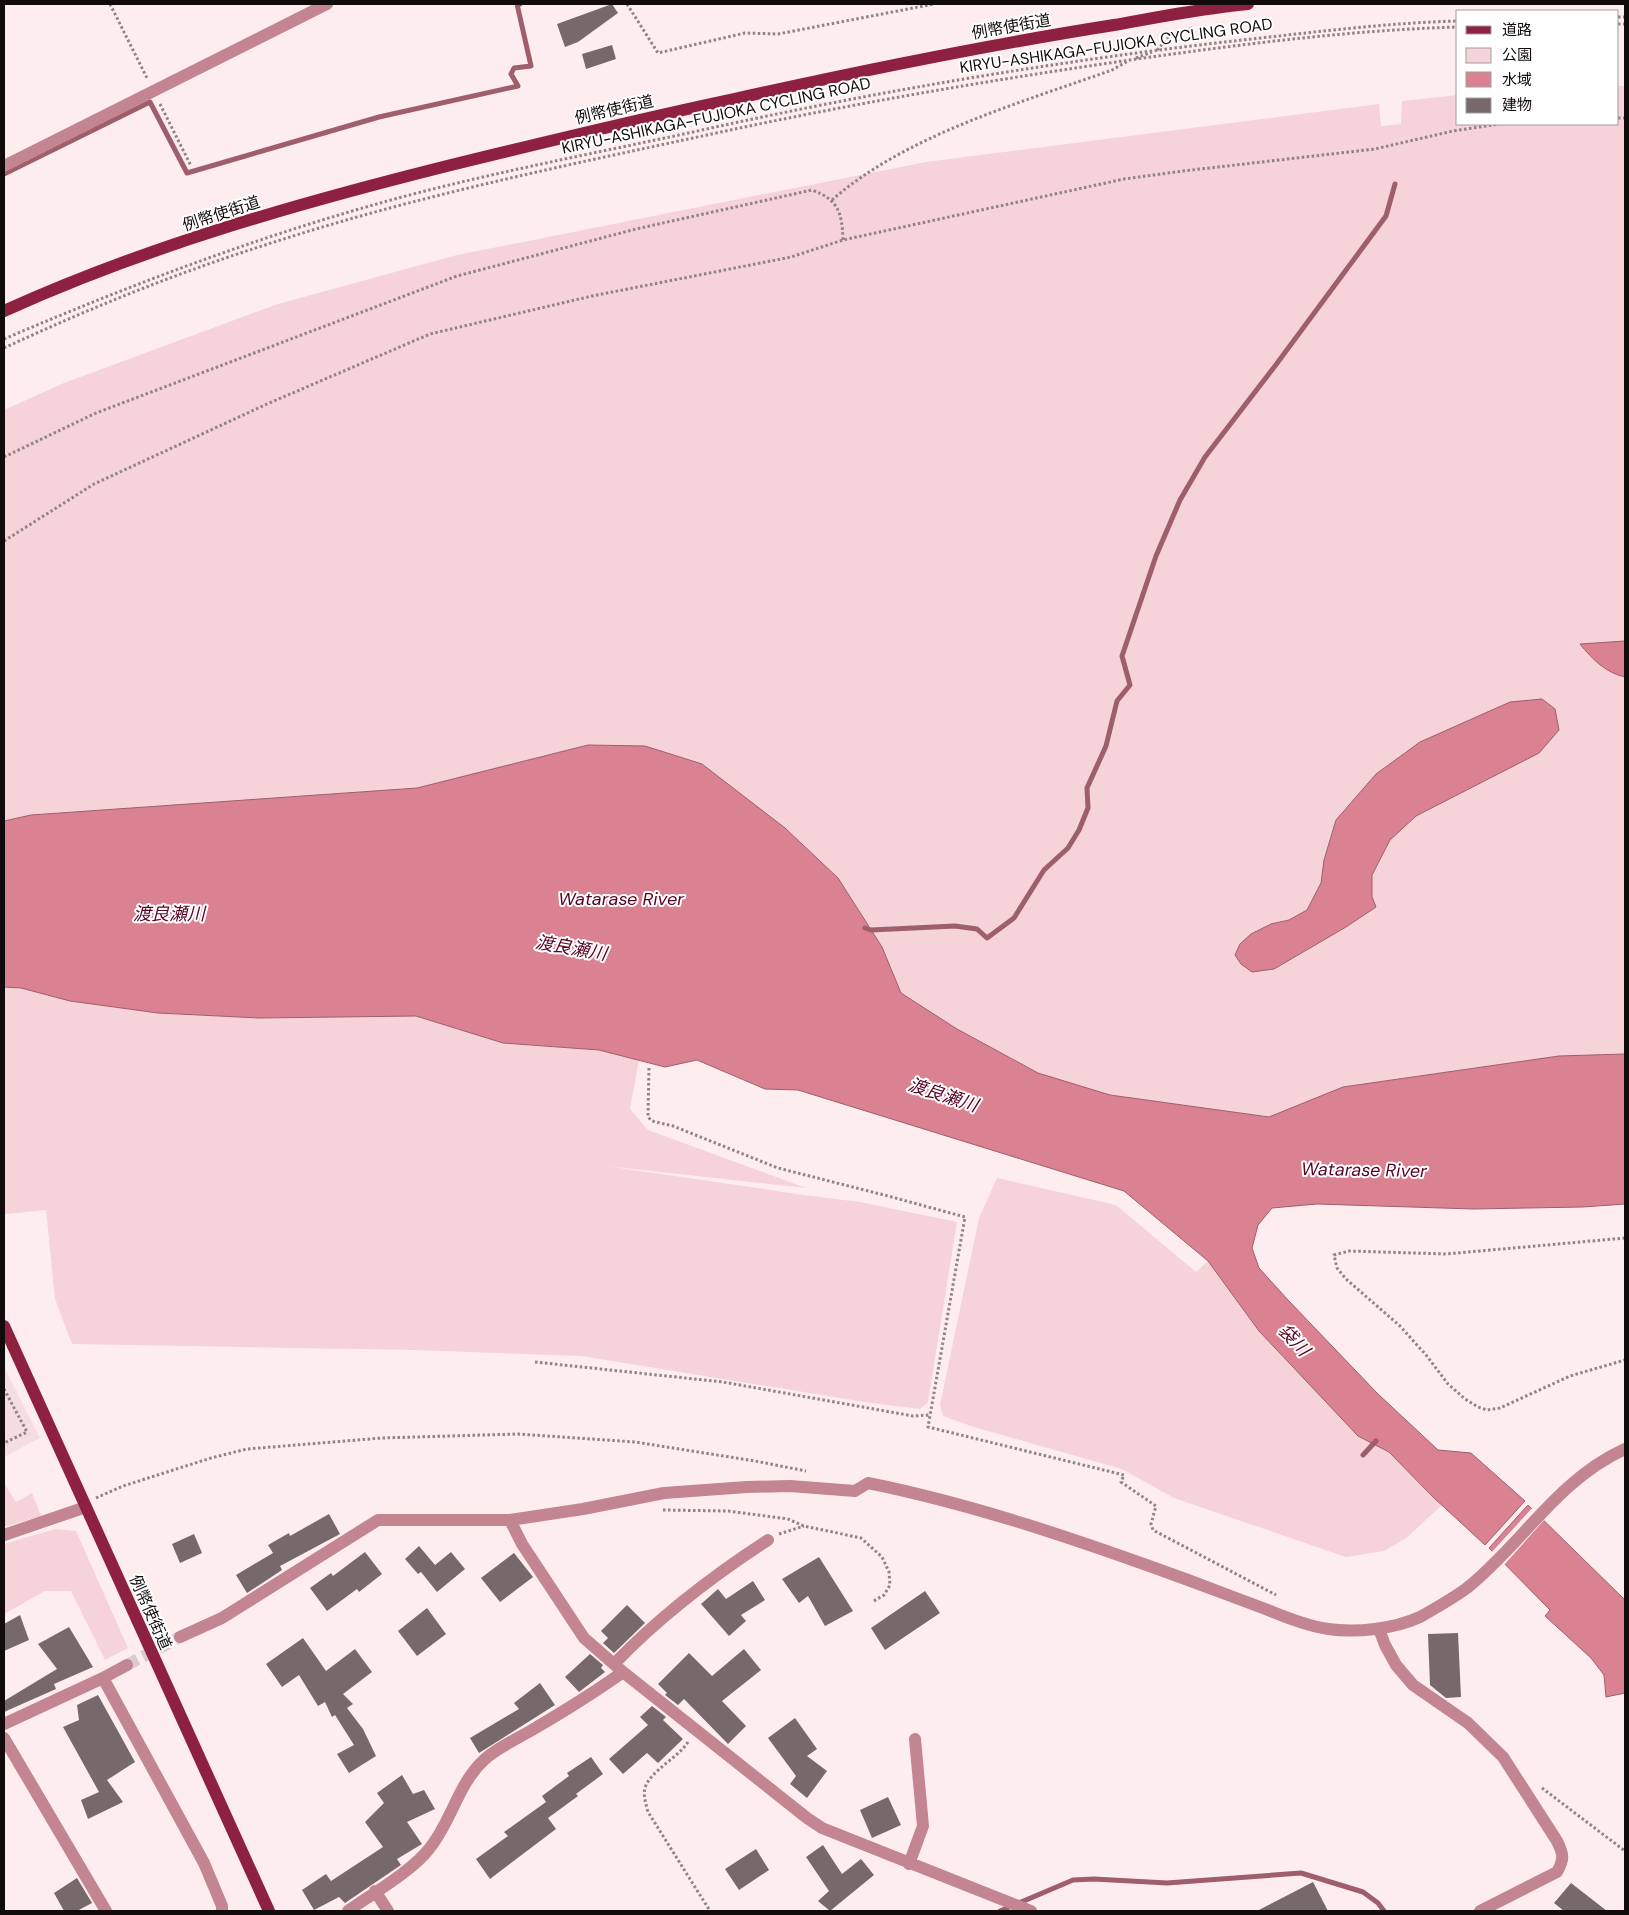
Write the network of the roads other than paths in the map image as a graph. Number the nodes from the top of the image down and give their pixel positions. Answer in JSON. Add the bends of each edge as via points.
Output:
{"nodes":[{"id":1,"x":327,"y":4,"type":"edge"},
{"id":2,"x":1248,"y":4,"type":"edge"},
{"id":3,"x":4,"y":166,"type":"edge"},
{"id":4,"x":4,"y":311,"type":"edge"},
{"id":5,"x":4,"y":1326,"type":"edge"},
{"id":6,"x":1625,"y":1448,"type":"edge"},
{"id":7,"x":83,"y":1502,"type":"junction"},
{"id":8,"x":510,"y":1520,"type":"junction"},
{"id":9,"x":4,"y":1535,"type":"edge"},
{"id":10,"x":768,"y":1540,"type":"road end"},
{"id":11,"x":1379,"y":1629,"type":"junction"},
{"id":12,"x":180,"y":1637,"type":"tunnel mouth"},
{"id":13,"x":127,"y":1665,"type":"tunnel mouth"},
{"id":14,"x":618,"y":1668,"type":"junction"},
{"id":15,"x":103,"y":1678,"type":"junction"},
{"id":16,"x":4,"y":1724,"type":"edge"},
{"id":17,"x":4,"y":1738,"type":"edge"},
{"id":18,"x":915,"y":1739,"type":"dead end"},
{"id":19,"x":909,"y":1864,"type":"junction"},
{"id":20,"x":375,"y":1891,"type":"junction"},
{"id":21,"x":106,"y":1911,"type":"edge"},
{"id":22,"x":222,"y":1911,"type":"edge"},
{"id":23,"x":269,"y":1911,"type":"edge"},
{"id":24,"x":348,"y":1911,"type":"edge"},
{"id":25,"x":388,"y":1911,"type":"edge"},
{"id":26,"x":1031,"y":1911,"type":"edge"},
{"id":27,"x":1480,"y":1911,"type":"edge"}],
"edges":[{"from":1,"to":3,"type":"street"},
{"from":2,"to":4,"type":"main road","name":"例幣使街道","via":[[1090,28],[911,61],[505,152],[368,186],[226,227],[111,267]]},
{"from":5,"to":7,"type":"main road","name":"例幣使街道"},
{"from":6,"to":11,"type":"street","via":[[1583,1474],[1466,1589],[1417,1618]]},
{"from":7,"to":9,"type":"street"},
{"from":7,"to":23,"type":"main road","name":"例幣使街道"},
{"from":8,"to":11,"type":"street","via":[[664,1493],[747,1486],[855,1491],[868,1483],[974,1509],[1064,1537],[1294,1620],[1328,1629]]},
{"from":8,"to":12,"type":"street","via":[[378,1520],[222,1618]]},
{"from":8,"to":14,"type":"street","via":[[522,1544],[584,1638]]},
{"from":10,"to":14,"type":"street","via":[[680,1602]]},
{"from":11,"to":27,"type":"street","via":[[1396,1665],[1412,1685],[1468,1723],[1503,1757],[1563,1854],[1557,1872]]},
{"from":13,"to":15,"type":"street"},
{"from":14,"to":19,"type":"street","via":[[807,1818],[822,1828]]},
{"from":14,"to":20,"type":"street","via":[[576,1704],[486,1757],[464,1785],[429,1849],[414,1864]]},
{"from":15,"to":16,"type":"street"},
{"from":15,"to":22,"type":"street","via":[[204,1863]]},
{"from":17,"to":21,"type":"street"},
{"from":18,"to":19,"type":"street","via":[[923,1826]]},
{"from":19,"to":26,"type":"street"},
{"from":20,"to":24,"type":"street"},
{"from":20,"to":25,"type":"street"}]}
